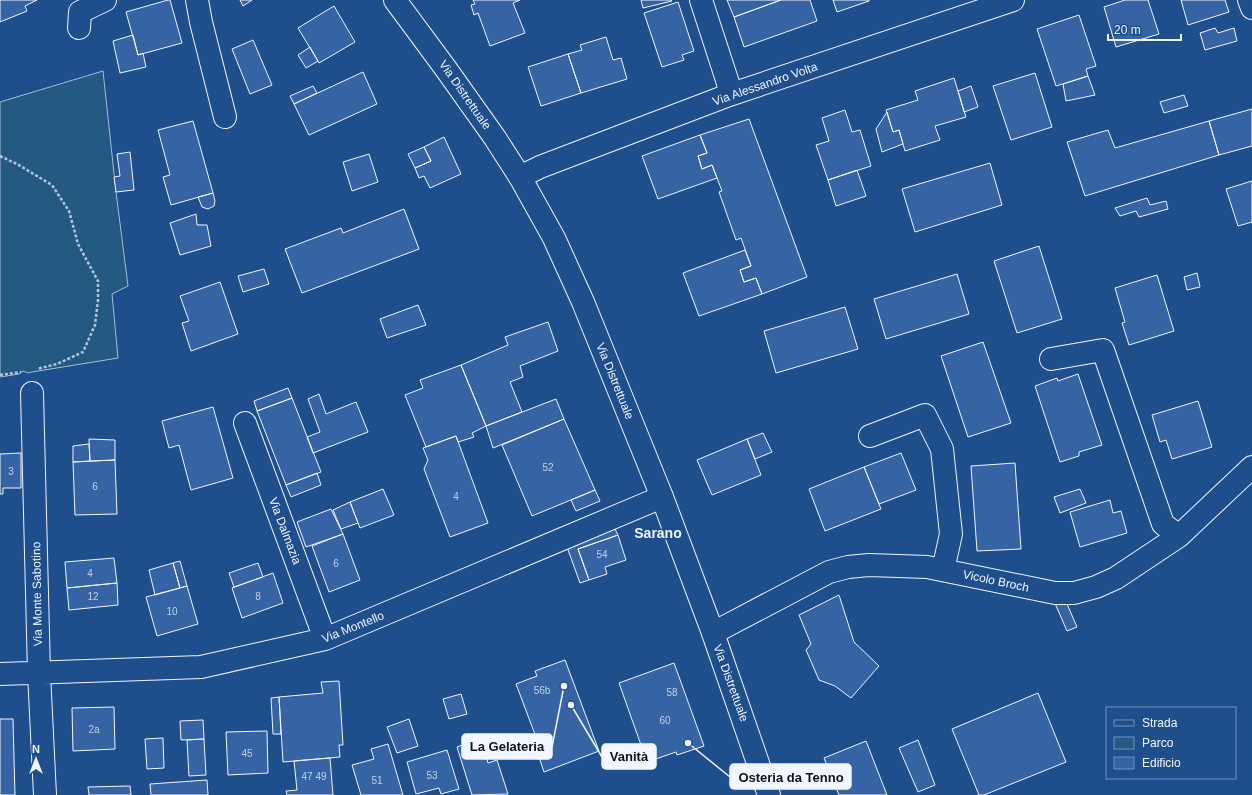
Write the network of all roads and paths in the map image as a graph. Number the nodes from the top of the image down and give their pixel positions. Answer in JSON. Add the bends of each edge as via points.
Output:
{"nodes":[{"id":1,"x":105,"y":0,"type":"edge"},
{"id":2,"x":197,"y":0,"type":"edge"},
{"id":3,"x":395,"y":0,"type":"edge"},
{"id":4,"x":700,"y":0,"type":"edge"},
{"id":5,"x":1013,"y":0,"type":"edge"},
{"id":6,"x":1249,"y":0,"type":"edge"},
{"id":7,"x":1252,"y":8,"type":"edge"},
{"id":8,"x":79,"y":28,"type":"dead end"},
{"id":9,"x":729,"y":95,"type":"junction"},
{"id":10,"x":225,"y":117,"type":"dead end"},
{"id":11,"x":0,"y":156,"type":"edge"},
{"id":12,"x":520,"y":177,"type":"junction"},
{"id":13,"x":1051,"y":359,"type":"dead end"},
{"id":14,"x":32,"y":371,"type":"dead end"},
{"id":15,"x":23,"y":373,"type":"dead end"},
{"id":16,"x":0,"y":375,"type":"edge"},
{"id":17,"x":32,"y":392,"type":"dead end"},
{"id":18,"x":245,"y":423,"type":"dead end"},
{"id":19,"x":870,"y":436,"type":"dead end"},
{"id":20,"x":1252,"y":467,"type":"edge"},
{"id":21,"x":662,"y":497,"type":"junction"},
{"id":22,"x":1179,"y":536,"type":"junction"},
{"id":23,"x":943,"y":570,"type":"junction"},
{"id":24,"x":713,"y":633,"type":"junction"},
{"id":25,"x":326,"y":639,"type":"junction"},
{"id":26,"x":39,"y":673,"type":"junction"},
{"id":27,"x":0,"y":674,"type":"edge"},
{"id":28,"x":45,"y":795,"type":"edge"},
{"id":29,"x":769,"y":795,"type":"edge"}],
"edges":[{"from":1,"to":8,"type":"street","via":[[80,12]]},
{"from":2,"to":10,"type":"street"},
{"from":3,"to":12,"type":"street","name":"Via Distrettuale","via":[[495,138]]},
{"from":4,"to":9,"type":"street","via":[[728,83]]},
{"from":5,"to":9,"type":"street","name":"Via Alessandro Volta"},
{"from":6,"to":7,"type":"street"},
{"from":9,"to":12,"type":"street","name":"Via Alessandro Volta","via":[[540,166]]},
{"from":11,"to":14,"type":"path","via":[[52,185],[69,211],[78,244],[98,281],[95,325],[83,352],[57,364]]},
{"from":12,"to":21,"type":"street","name":"Via Distrettuale","via":[[554,238],[583,302]]},
{"from":13,"to":22,"type":"street","via":[[1103,350],[1163,524]]},
{"from":15,"to":16,"type":"path"},
{"from":17,"to":26,"type":"street","name":"Via Monte Sabotino"},
{"from":18,"to":25,"type":"street","name":"Via Dalmazia"},
{"from":19,"to":23,"type":"street","via":[[925,415],[942,449],[951,534]]},
{"from":20,"to":22,"type":"street","name":"Vicolo Broch"},
{"from":21,"to":24,"type":"street","name":"Via Distrettuale"},
{"from":21,"to":25,"type":"street","name":"Via Montello"},
{"from":22,"to":23,"type":"street","name":"Vicolo Broch","via":[[1116,578],[1074,593],[1055,593]]},
{"from":23,"to":24,"type":"street","name":"Vicolo Broch","via":[[869,565],[829,572]]},
{"from":24,"to":29,"type":"street","name":"Via Distrettuale"},
{"from":25,"to":26,"type":"street","name":"Via Montello","via":[[201,667]]},
{"from":26,"to":27,"type":"street","name":"Via Montello"},
{"from":26,"to":28,"type":"street","name":"Via Monte Sabotino"}]}
